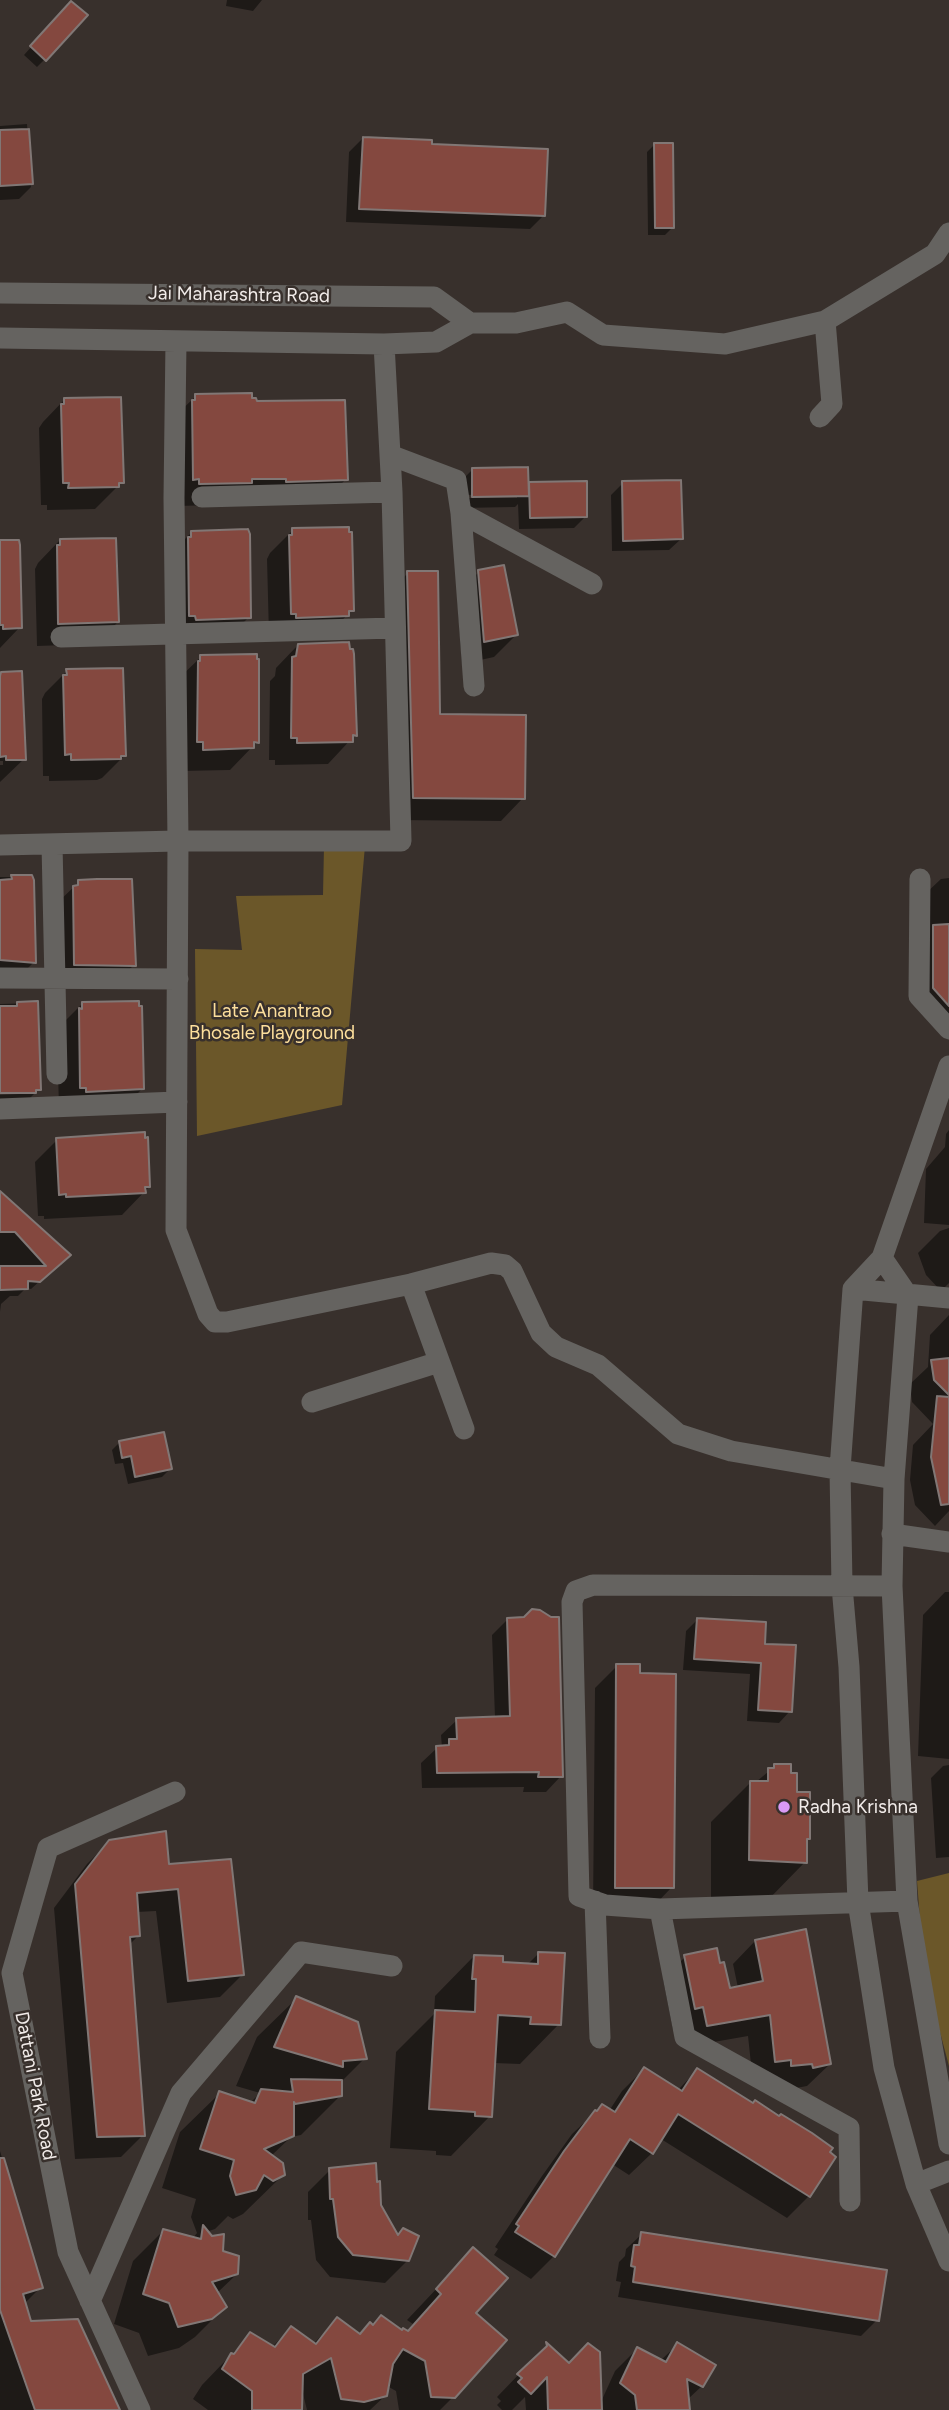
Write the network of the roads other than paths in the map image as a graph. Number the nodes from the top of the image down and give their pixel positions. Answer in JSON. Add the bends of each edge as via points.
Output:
{"nodes":[{"id":1,"x":949,"y":233,"type":"edge"},
{"id":2,"x":0,"y":293,"type":"edge"},
{"id":3,"x":825,"y":321,"type":"junction"},
{"id":4,"x":470,"y":323,"type":"junction"},
{"id":5,"x":0,"y":338,"type":"edge"},
{"id":6,"x":176,"y":341,"type":"junction"},
{"id":7,"x":384,"y":344,"type":"junction"},
{"id":8,"x":820,"y":417,"type":"dead end"},
{"id":9,"x":390,"y":455,"type":"junction"},
{"id":10,"x":392,"y":492,"type":"junction"},
{"id":11,"x":202,"y":497,"type":"dead end"},
{"id":12,"x":461,"y":513,"type":"junction"},
{"id":13,"x":592,"y":584,"type":"dead end"},
{"id":14,"x":396,"y":628,"type":"junction"},
{"id":15,"x":176,"y":635,"type":"junction"},
{"id":16,"x":61,"y":637,"type":"dead end"},
{"id":17,"x":474,"y":686,"type":"dead end"},
{"id":18,"x":178,"y":841,"type":"junction"},
{"id":19,"x":52,"y":844,"type":"junction"},
{"id":20,"x":0,"y":845,"type":"edge"},
{"id":21,"x":920,"y":878,"type":"dead end"},
{"id":22,"x":0,"y":978,"type":"edge"},
{"id":23,"x":56,"y":979,"type":"junction"},
{"id":24,"x":177,"y":979,"type":"junction"},
{"id":25,"x":949,"y":1029,"type":"edge"},
{"id":26,"x":949,"y":1066,"type":"edge"},
{"id":27,"x":57,"y":1074,"type":"dead end"},
{"id":28,"x":177,"y":1102,"type":"junction"},
{"id":29,"x":0,"y":1109,"type":"edge"},
{"id":30,"x":882,"y":1258,"type":"junction"},
{"id":31,"x":411,"y":1284,"type":"junction"},
{"id":32,"x":853,"y":1289,"type":"junction"},
{"id":33,"x":908,"y":1296,"type":"junction"},
{"id":34,"x":949,"y":1298,"type":"edge"},
{"id":35,"x":439,"y":1362,"type":"junction"},
{"id":36,"x":312,"y":1402,"type":"dead end"},
{"id":37,"x":464,"y":1429,"type":"dead end"},
{"id":38,"x":840,"y":1469,"type":"junction"},
{"id":39,"x":894,"y":1479,"type":"junction"},
{"id":40,"x":892,"y":1534,"type":"junction"},
{"id":41,"x":949,"y":1542,"type":"edge"},
{"id":42,"x":842,"y":1586,"type":"junction"},
{"id":43,"x":892,"y":1586,"type":"junction"},
{"id":44,"x":175,"y":1792,"type":"dead end"},
{"id":45,"x":594,"y":1901,"type":"junction"},
{"id":46,"x":907,"y":1901,"type":"junction"},
{"id":47,"x":858,"y":1902,"type":"junction"},
{"id":48,"x":660,"y":1909,"type":"junction"},
{"id":49,"x":392,"y":1966,"type":"dead end"},
{"id":50,"x":600,"y":2038,"type":"dead end"},
{"id":51,"x":949,"y":2144,"type":"edge"},
{"id":52,"x":949,"y":2171,"type":"edge"},
{"id":53,"x":916,"y":2184,"type":"junction"},
{"id":54,"x":849,"y":2202,"type":"dead end"},
{"id":55,"x":949,"y":2261,"type":"edge"},
{"id":56,"x":90,"y":2301,"type":"junction"},
{"id":57,"x":139,"y":2410,"type":"edge"}],
"edges":[{"from":1,"to":3,"type":"street","via":[[934,254]]},
{"from":2,"to":4,"type":"street","name":"Jai Maharashtra Road","via":[[435,297]]},
{"from":3,"to":4,"type":"street","via":[[724,344],[603,335],[567,312],[516,323]]},
{"from":3,"to":8,"type":"street","via":[[832,404]]},
{"from":4,"to":7,"type":"street","via":[[436,342]]},
{"from":5,"to":6,"type":"street"},
{"from":6,"to":7,"type":"street"},
{"from":6,"to":15,"type":"street"},
{"from":7,"to":9,"type":"street"},
{"from":9,"to":10,"type":"street"},
{"from":9,"to":12,"type":"street","via":[[456,480]]},
{"from":10,"to":11,"type":"street"},
{"from":10,"to":14,"type":"street"},
{"from":12,"to":13,"type":"street"},
{"from":12,"to":17,"type":"street"},
{"from":14,"to":15,"type":"street"},
{"from":14,"to":18,"type":"street","via":[[401,841]]},
{"from":15,"to":16,"type":"street"},
{"from":15,"to":18,"type":"street"},
{"from":18,"to":19,"type":"street"},
{"from":18,"to":24,"type":"street"},
{"from":19,"to":20,"type":"street"},
{"from":19,"to":23,"type":"street"},
{"from":21,"to":25,"type":"street","via":[[919,996]]},
{"from":22,"to":23,"type":"street"},
{"from":23,"to":24,"type":"street"},
{"from":23,"to":27,"type":"street"},
{"from":24,"to":28,"type":"street"},
{"from":26,"to":30,"type":"street"},
{"from":28,"to":29,"type":"street"},
{"from":28,"to":31,"type":"street","via":[[176,1230],[215,1322]]},
{"from":30,"to":32,"type":"street"},
{"from":30,"to":33,"type":"street"},
{"from":31,"to":35,"type":"street"},
{"from":31,"to":38,"type":"street","via":[[491,1263],[505,1265],[541,1333],[556,1347],[598,1365],[678,1434],[731,1451]]},
{"from":32,"to":33,"type":"street"},
{"from":32,"to":38,"type":"street"},
{"from":33,"to":34,"type":"street"},
{"from":33,"to":39,"type":"street"},
{"from":35,"to":36,"type":"street"},
{"from":35,"to":37,"type":"street"},
{"from":38,"to":39,"type":"street"},
{"from":38,"to":42,"type":"street"},
{"from":39,"to":40,"type":"street"},
{"from":40,"to":41,"type":"street"},
{"from":40,"to":43,"type":"street"},
{"from":42,"to":43,"type":"street"},
{"from":42,"to":45,"type":"street","via":[[593,1585],[576,1591],[572,1602],[579,1896]]},
{"from":42,"to":47,"type":"street"},
{"from":43,"to":46,"type":"street"},
{"from":44,"to":56,"type":"street","name":"Dattani Park Road","via":[[48,1848],[12,1973],[68,2252]]},
{"from":45,"to":48,"type":"street"},
{"from":45,"to":50,"type":"street"},
{"from":46,"to":47,"type":"street"},
{"from":46,"to":51,"type":"street"},
{"from":47,"to":48,"type":"street"},
{"from":47,"to":53,"type":"street","via":[[884,2068]]},
{"from":48,"to":54,"type":"street","via":[[685,2037],[849,2128]]},
{"from":49,"to":56,"type":"street","via":[[300,1952],[181,2093]]},
{"from":52,"to":53,"type":"street"},
{"from":53,"to":55,"type":"street"},
{"from":56,"to":57,"type":"street","name":"Dattani Park Road"}]}
